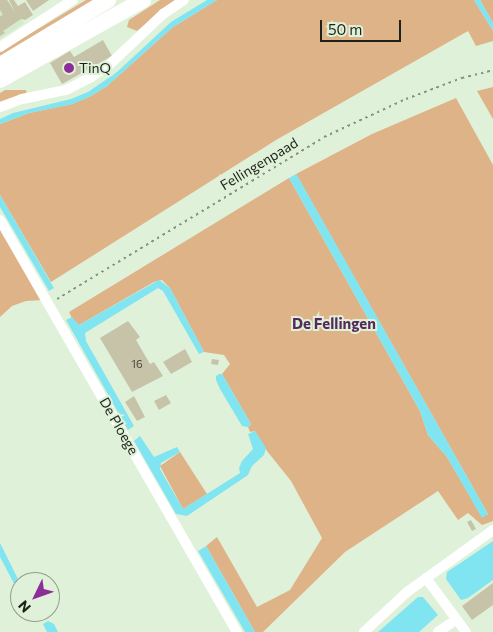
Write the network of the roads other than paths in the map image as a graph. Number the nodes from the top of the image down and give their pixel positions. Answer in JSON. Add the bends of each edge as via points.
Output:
{"nodes":[{"id":1,"x":73,"y":0,"type":"edge"},
{"id":2,"x":108,"y":0,"type":"edge"},
{"id":3,"x":143,"y":0,"type":"edge"},
{"id":4,"x":184,"y":0,"type":"edge"},
{"id":5,"x":0,"y":47,"type":"edge"},
{"id":6,"x":0,"y":65,"type":"edge"},
{"id":7,"x":0,"y":80,"type":"edge"},
{"id":8,"x":0,"y":107,"type":"edge"},
{"id":9,"x":0,"y":220,"type":"edge"},
{"id":10,"x":493,"y":530,"type":"edge"},
{"id":11,"x":426,"y":578,"type":"junction"},
{"id":12,"x":456,"y":620,"type":"junction"},
{"id":13,"x":237,"y":632,"type":"edge"},
{"id":14,"x":364,"y":632,"type":"edge"},
{"id":15,"x":438,"y":632,"type":"edge"},
{"id":16,"x":466,"y":632,"type":"edge"}],
"edges":[{"from":1,"to":5,"type":"street"},
{"from":2,"to":6,"type":"main road"},
{"from":3,"to":7,"type":"main road"},
{"from":4,"to":8,"type":"street","via":[[91,77],[66,90]]},
{"from":9,"to":13,"type":"street","name":"De Ploege"},
{"from":10,"to":11,"type":"street"},
{"from":11,"to":12,"type":"street"},
{"from":11,"to":14,"type":"street"},
{"from":12,"to":15,"type":"street"},
{"from":12,"to":16,"type":"street"}]}
